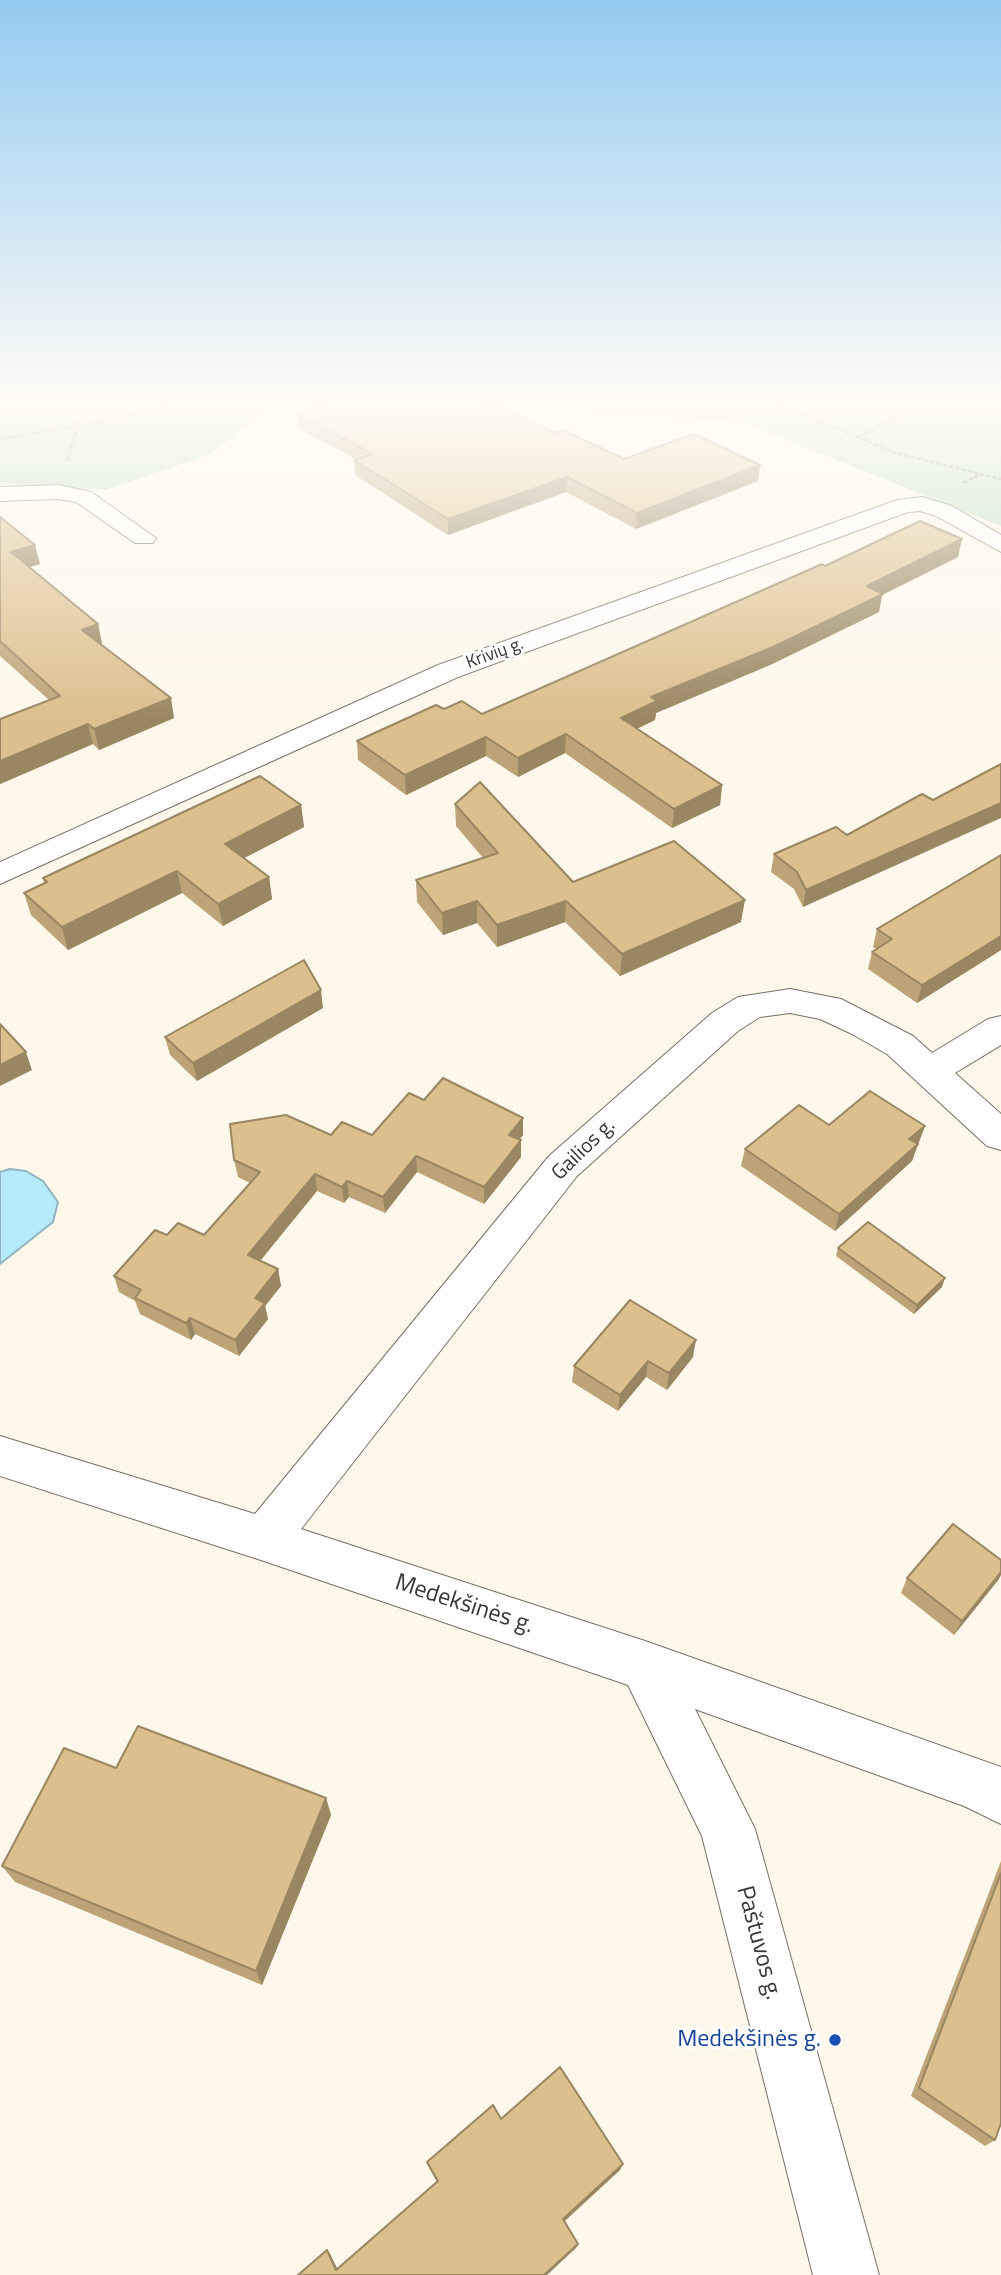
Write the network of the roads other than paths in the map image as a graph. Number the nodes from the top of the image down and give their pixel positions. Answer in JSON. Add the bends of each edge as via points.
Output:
{"nodes":[{"id":1,"x":97,"y":506,"type":"edge"},
{"id":2,"x":905,"y":506,"type":"edge"},
{"id":3,"x":929,"y":506,"type":"edge"},
{"id":4,"x":144,"y":538,"type":"dead end"},
{"id":5,"x":1001,"y":545,"type":"edge"},
{"id":6,"x":0,"y":874,"type":"edge"},
{"id":7,"x":1001,"y":1028,"type":"edge"},
{"id":8,"x":930,"y":1071,"type":"junction"},
{"id":9,"x":1001,"y":1136,"type":"edge"},
{"id":10,"x":0,"y":1456,"type":"edge"},
{"id":11,"x":264,"y":1539,"type":"junction"},
{"id":12,"x":645,"y":1666,"type":"junction"},
{"id":13,"x":1001,"y":1797,"type":"edge"},
{"id":14,"x":846,"y":2275,"type":"edge"}],
"edges":[{"from":1,"to":4,"type":"street"},
{"from":2,"to":6,"type":"street","name":"Krivių g.","via":[[448,671]]},
{"from":3,"to":5,"type":"street","name":"Krivių g."},
{"from":7,"to":8,"type":"street"},
{"from":8,"to":9,"type":"street","name":"Gailios g."},
{"from":8,"to":11,"type":"street","name":"Gailios g.","via":[[900,1045],[828,1008],[790,1001],[751,1006],[725,1022],[564,1166]]},
{"from":10,"to":11,"type":"street","name":"Medekšinės g."},
{"from":11,"to":12,"type":"street","name":"Medekšinės g."},
{"from":12,"to":13,"type":"street","name":"Medekšinės g.","via":[[965,1779]]},
{"from":12,"to":14,"type":"street","name":"Paštuvos g.","via":[[728,1829]]}]}
